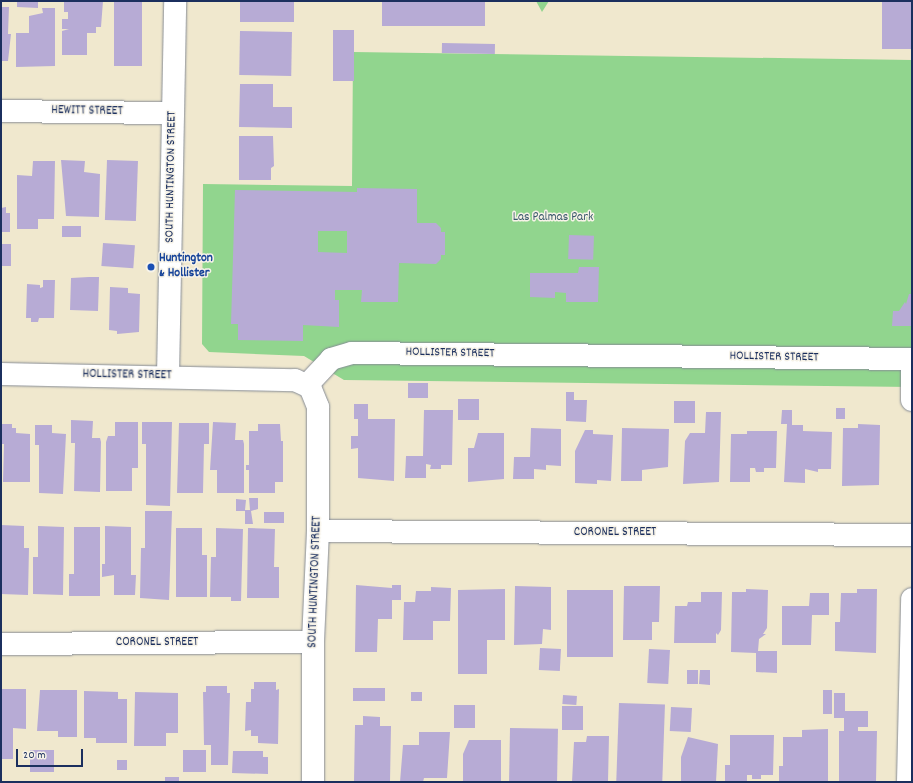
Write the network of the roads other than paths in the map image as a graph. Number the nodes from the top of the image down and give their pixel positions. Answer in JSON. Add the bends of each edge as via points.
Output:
{"nodes":[{"id":1,"x":175,"y":1,"type":"edge"},
{"id":2,"x":1,"y":111,"type":"edge"},
{"id":3,"x":173,"y":113,"type":"junction"},
{"id":4,"x":912,"y":359,"type":"edge"},
{"id":5,"x":1,"y":374,"type":"edge"},
{"id":6,"x":168,"y":376,"type":"junction"},
{"id":7,"x":308,"y":384,"type":"junction"},
{"id":8,"x":912,"y":400,"type":"edge"},
{"id":9,"x":318,"y":532,"type":"junction"},
{"id":10,"x":912,"y":536,"type":"edge"},
{"id":11,"x":912,"y":598,"type":"edge"},
{"id":12,"x":313,"y":642,"type":"junction"},
{"id":13,"x":1,"y":644,"type":"edge"},
{"id":14,"x":313,"y":782,"type":"edge"},
{"id":15,"x":908,"y":782,"type":"edge"}],
"edges":[{"from":1,"to":3,"type":"street","name":"SOUTH HUNTINGTON STREET"},
{"from":2,"to":3,"type":"street","name":"HEWITT STREET"},
{"from":3,"to":6,"type":"street","name":"SOUTH HUNTINGTON STREET"},
{"from":4,"to":7,"type":"street","name":"HOLLISTER STREET","via":[[352,353],[331,359]]},
{"from":4,"to":8,"type":"street"},
{"from":5,"to":6,"type":"street","name":"HOLLISTER STREET"},
{"from":6,"to":7,"type":"street","name":"HOLLISTER STREET","via":[[295,380]]},
{"from":7,"to":9,"type":"street","name":"SOUTH HUNTINGTON STREET","via":[[318,407]]},
{"from":9,"to":10,"type":"street","name":"CORONEL STREET"},
{"from":9,"to":12,"type":"street","name":"SOUTH HUNTINGTON STREET"},
{"from":11,"to":15,"type":"street"},
{"from":12,"to":13,"type":"street","name":"CORONEL STREET"},
{"from":12,"to":14,"type":"street","name":"SOUTH HUNTINGTON STREET"}]}
